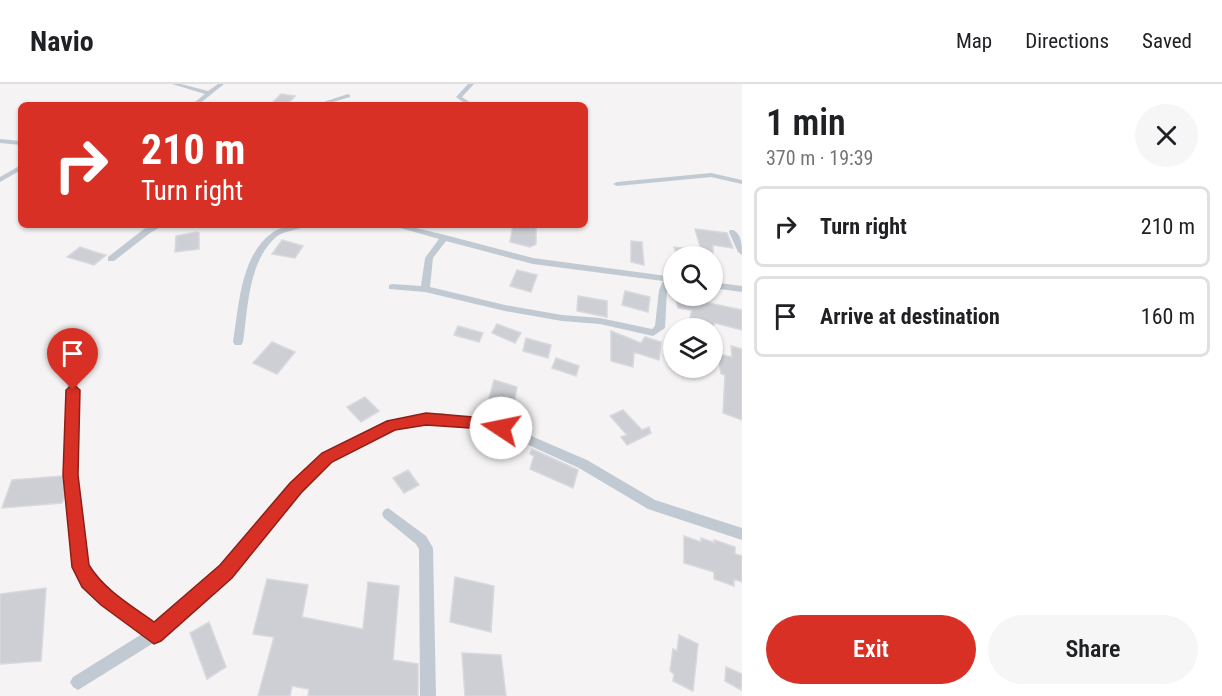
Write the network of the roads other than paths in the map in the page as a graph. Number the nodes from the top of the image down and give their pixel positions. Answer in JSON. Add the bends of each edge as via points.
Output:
{"nodes":[{"id":1,"x":175,"y":84,"type":"edge"},
{"id":2,"x":221,"y":84,"type":"edge"},
{"id":3,"x":471,"y":84,"type":"edge"},
{"id":4,"x":208,"y":93,"type":"junction"},
{"id":5,"x":348,"y":96,"type":"dead end"},
{"id":6,"x":198,"y":102,"type":"edge"},
{"id":7,"x":327,"y":102,"type":"edge"},
{"id":8,"x":466,"y":102,"type":"edge"},
{"id":9,"x":0,"y":141,"type":"edge"},
{"id":10,"x":18,"y":143,"type":"edge"},
{"id":11,"x":18,"y":169,"type":"edge"},
{"id":12,"x":0,"y":180,"type":"edge"},
{"id":13,"x":742,"y":182,"type":"edge"},
{"id":14,"x":617,"y":184,"type":"dead end"},
{"id":15,"x":154,"y":228,"type":"edge"},
{"id":16,"x":294,"y":228,"type":"edge"},
{"id":17,"x":407,"y":228,"type":"edge"},
{"id":18,"x":734,"y":232,"type":"dead end"},
{"id":19,"x":445,"y":237,"type":"junction"},
{"id":20,"x":742,"y":252,"type":"edge"},
{"id":21,"x":111,"y":259,"type":"dead end"},
{"id":22,"x":663,"y":279,"type":"edge"},
{"id":23,"x":723,"y":286,"type":"edge"},
{"id":24,"x":392,"y":287,"type":"dead end"},
{"id":25,"x":425,"y":289,"type":"junction"},
{"id":26,"x":742,"y":289,"type":"edge"},
{"id":27,"x":663,"y":290,"type":"edge"},
{"id":28,"x":238,"y":342,"type":"dead end"},
{"id":29,"x":73,"y":369,"type":"dead end"},
{"id":30,"x":388,"y":514,"type":"dead end"},
{"id":31,"x":742,"y":534,"type":"edge"},
{"id":32,"x":154,"y":634,"type":"junction"},
{"id":33,"x":78,"y":682,"type":"dead end"},
{"id":34,"x":428,"y":696,"type":"edge"}],
"edges":[{"from":1,"to":4,"type":"street"},
{"from":2,"to":4,"type":"street"},
{"from":3,"to":8,"type":"street","via":[[459,97]]},
{"from":4,"to":6,"type":"street"},
{"from":5,"to":7,"type":"street"},
{"from":9,"to":10,"type":"street"},
{"from":11,"to":12,"type":"street"},
{"from":13,"to":14,"type":"street","via":[[711,175]]},
{"from":15,"to":21,"type":"street"},
{"from":16,"to":28,"type":"street","via":[[272,236],[257,257],[247,283]]},
{"from":17,"to":19,"type":"street"},
{"from":18,"to":20,"type":"street"},
{"from":19,"to":22,"type":"street","via":[[533,261]]},
{"from":19,"to":25,"type":"street","via":[[429,258]]},
{"from":23,"to":26,"type":"street"},
{"from":24,"to":25,"type":"street"},
{"from":25,"to":27,"type":"street","via":[[505,308],[600,321],[653,333],[660,328]]},
{"from":29,"to":32,"type":"street","via":[[71,475],[81,567],[107,598]]},
{"from":30,"to":34,"type":"street","via":[[426,548]]},
{"from":31,"to":32,"type":"street","via":[[652,505],[582,464],[518,434],[485,423],[426,419],[392,425],[327,458],[296,488],[226,571]]},
{"from":32,"to":33,"type":"street"}]}
